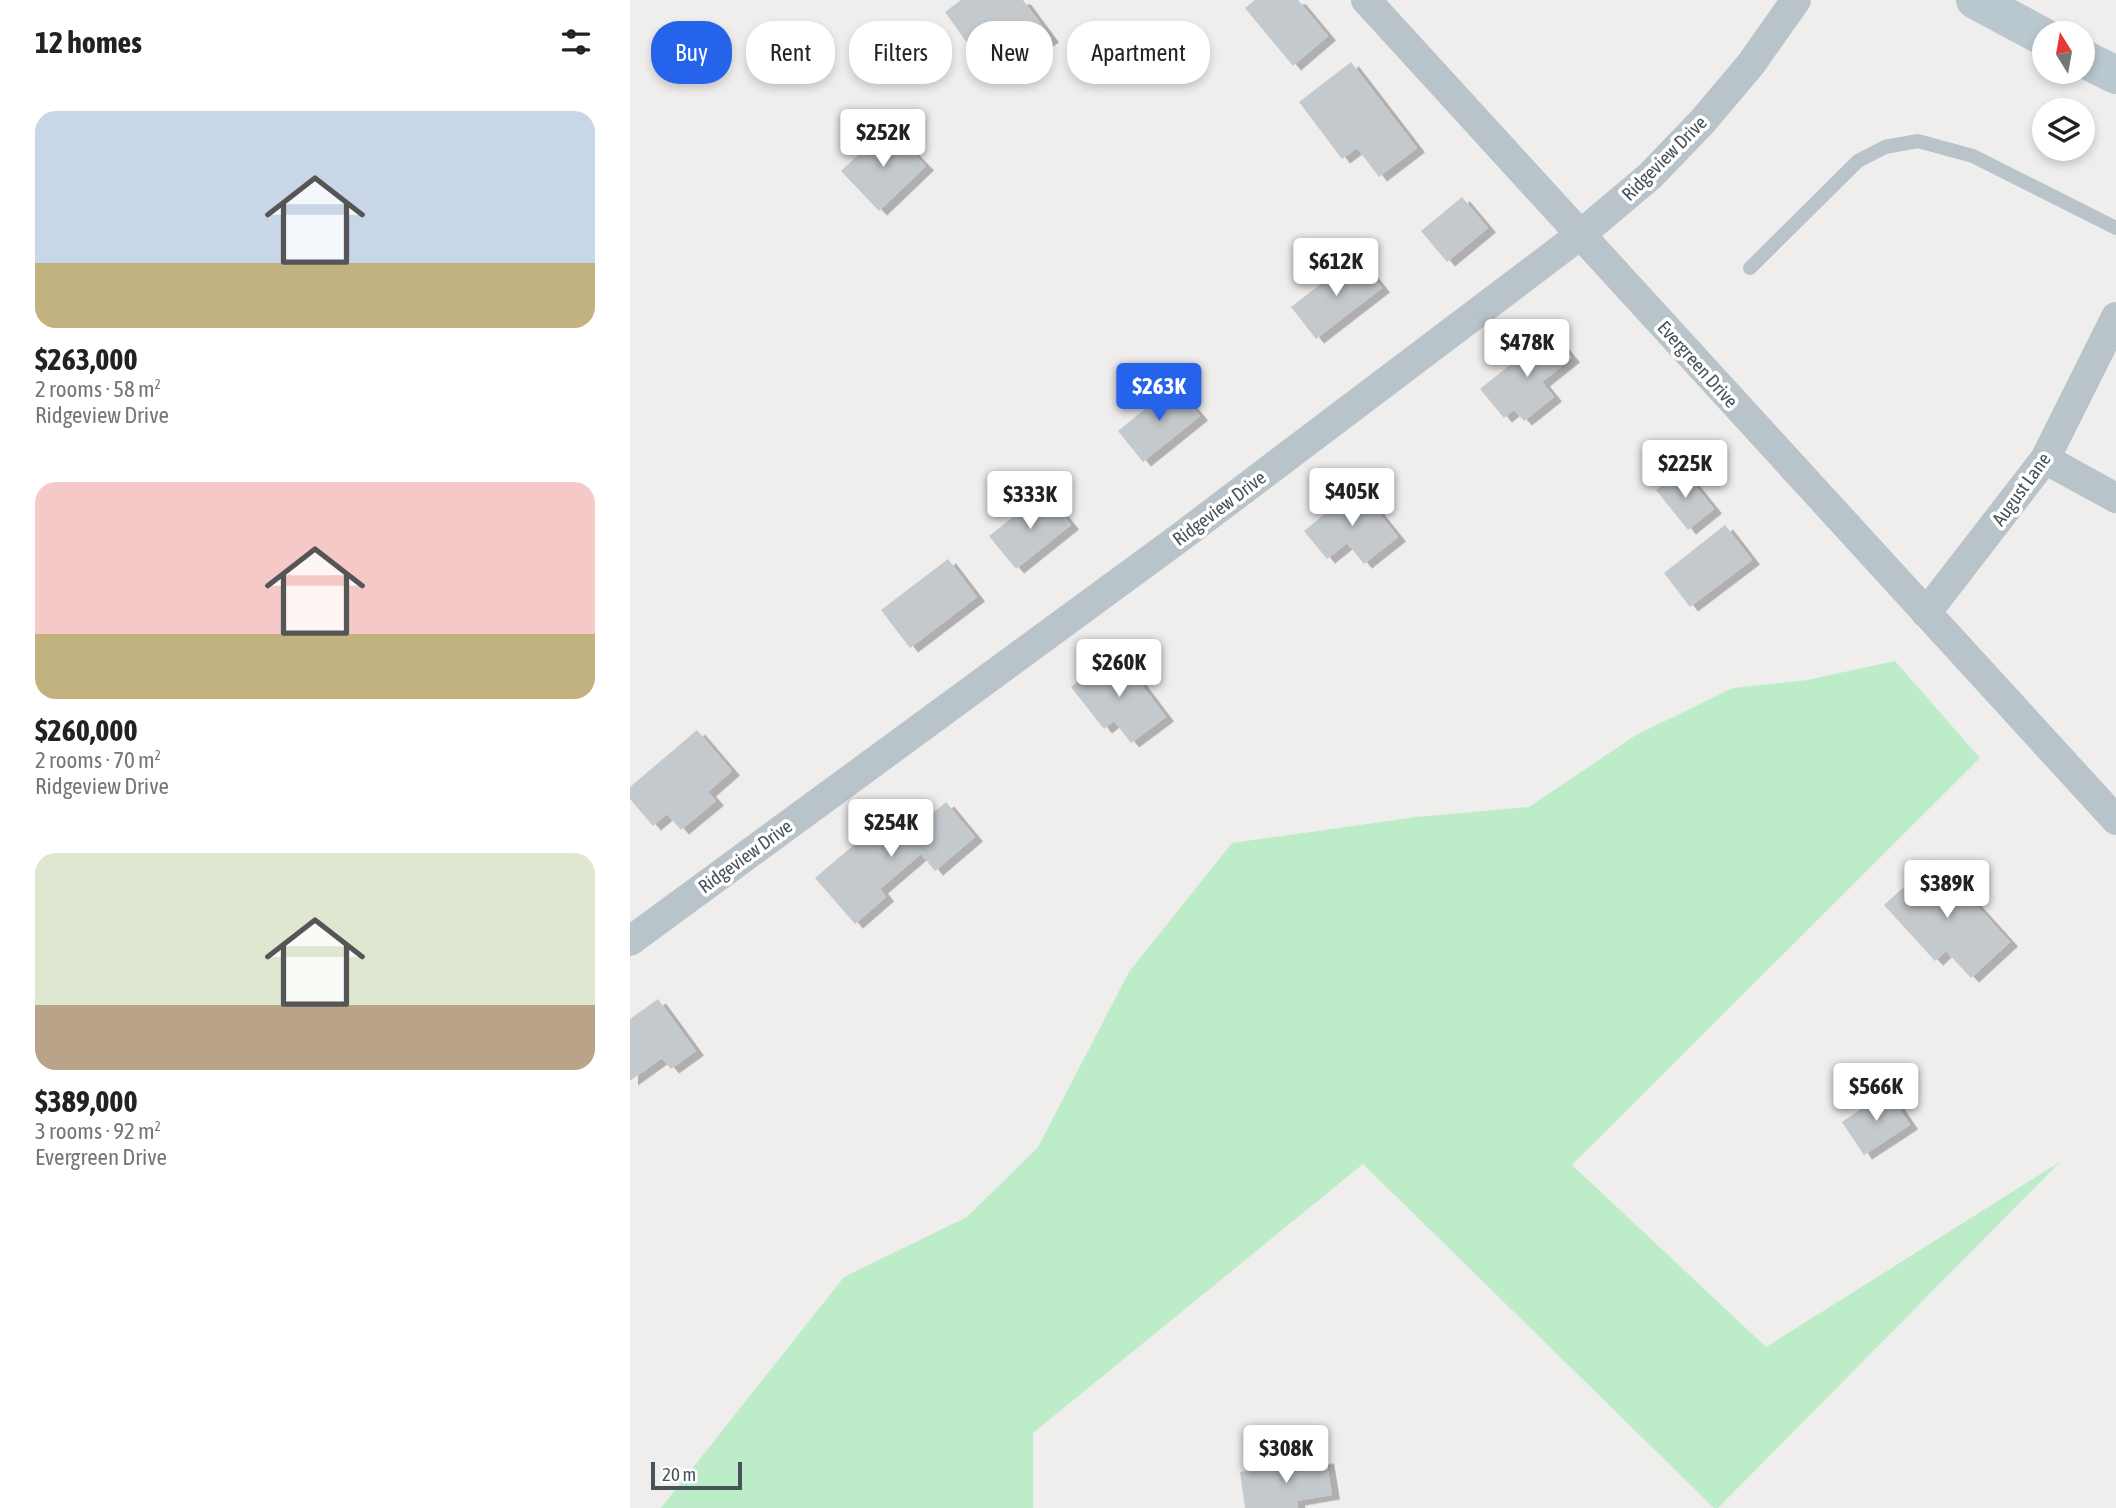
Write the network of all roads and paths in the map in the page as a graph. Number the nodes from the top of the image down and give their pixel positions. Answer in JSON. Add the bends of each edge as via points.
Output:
{"nodes":[{"id":1,"x":1366,"y":0,"type":"edge"},
{"id":2,"x":1796,"y":0,"type":"edge"},
{"id":3,"x":1975,"y":0,"type":"edge"},
{"id":4,"x":2032,"y":31,"type":"edge"},
{"id":5,"x":2095,"y":64,"type":"edge"},
{"id":6,"x":2116,"y":75,"type":"edge"},
{"id":7,"x":2116,"y":228,"type":"edge"},
{"id":8,"x":1580,"y":235,"type":"junction"},
{"id":9,"x":1750,"y":268,"type":"dead end"},
{"id":10,"x":2116,"y":317,"type":"edge"},
{"id":11,"x":2046,"y":459,"type":"junction"},
{"id":12,"x":2116,"y":498,"type":"edge"},
{"id":13,"x":1926,"y":613,"type":"junction"},
{"id":14,"x":2116,"y":820,"type":"edge"},
{"id":15,"x":630,"y":941,"type":"edge"}],
"edges":[{"from":1,"to":8,"type":"street","name":"Evergreen Drive"},
{"from":2,"to":8,"type":"street","name":"Ridgeview Drive","via":[[1702,122],[1650,176]]},
{"from":3,"to":4,"type":"main road"},
{"from":5,"to":6,"type":"main road"},
{"from":7,"to":9,"type":"lane","via":[[1973,156],[1918,141],[1885,147],[1858,161]]},
{"from":8,"to":13,"type":"street","name":"Evergreen Drive"},
{"from":8,"to":15,"type":"street","name":"Ridgeview Drive","via":[[1178,539]]},
{"from":10,"to":11,"type":"street","name":"August Lane"},
{"from":11,"to":12,"type":"street"},
{"from":11,"to":13,"type":"street","name":"August Lane"},
{"from":13,"to":14,"type":"street","name":"Evergreen Drive"}]}
